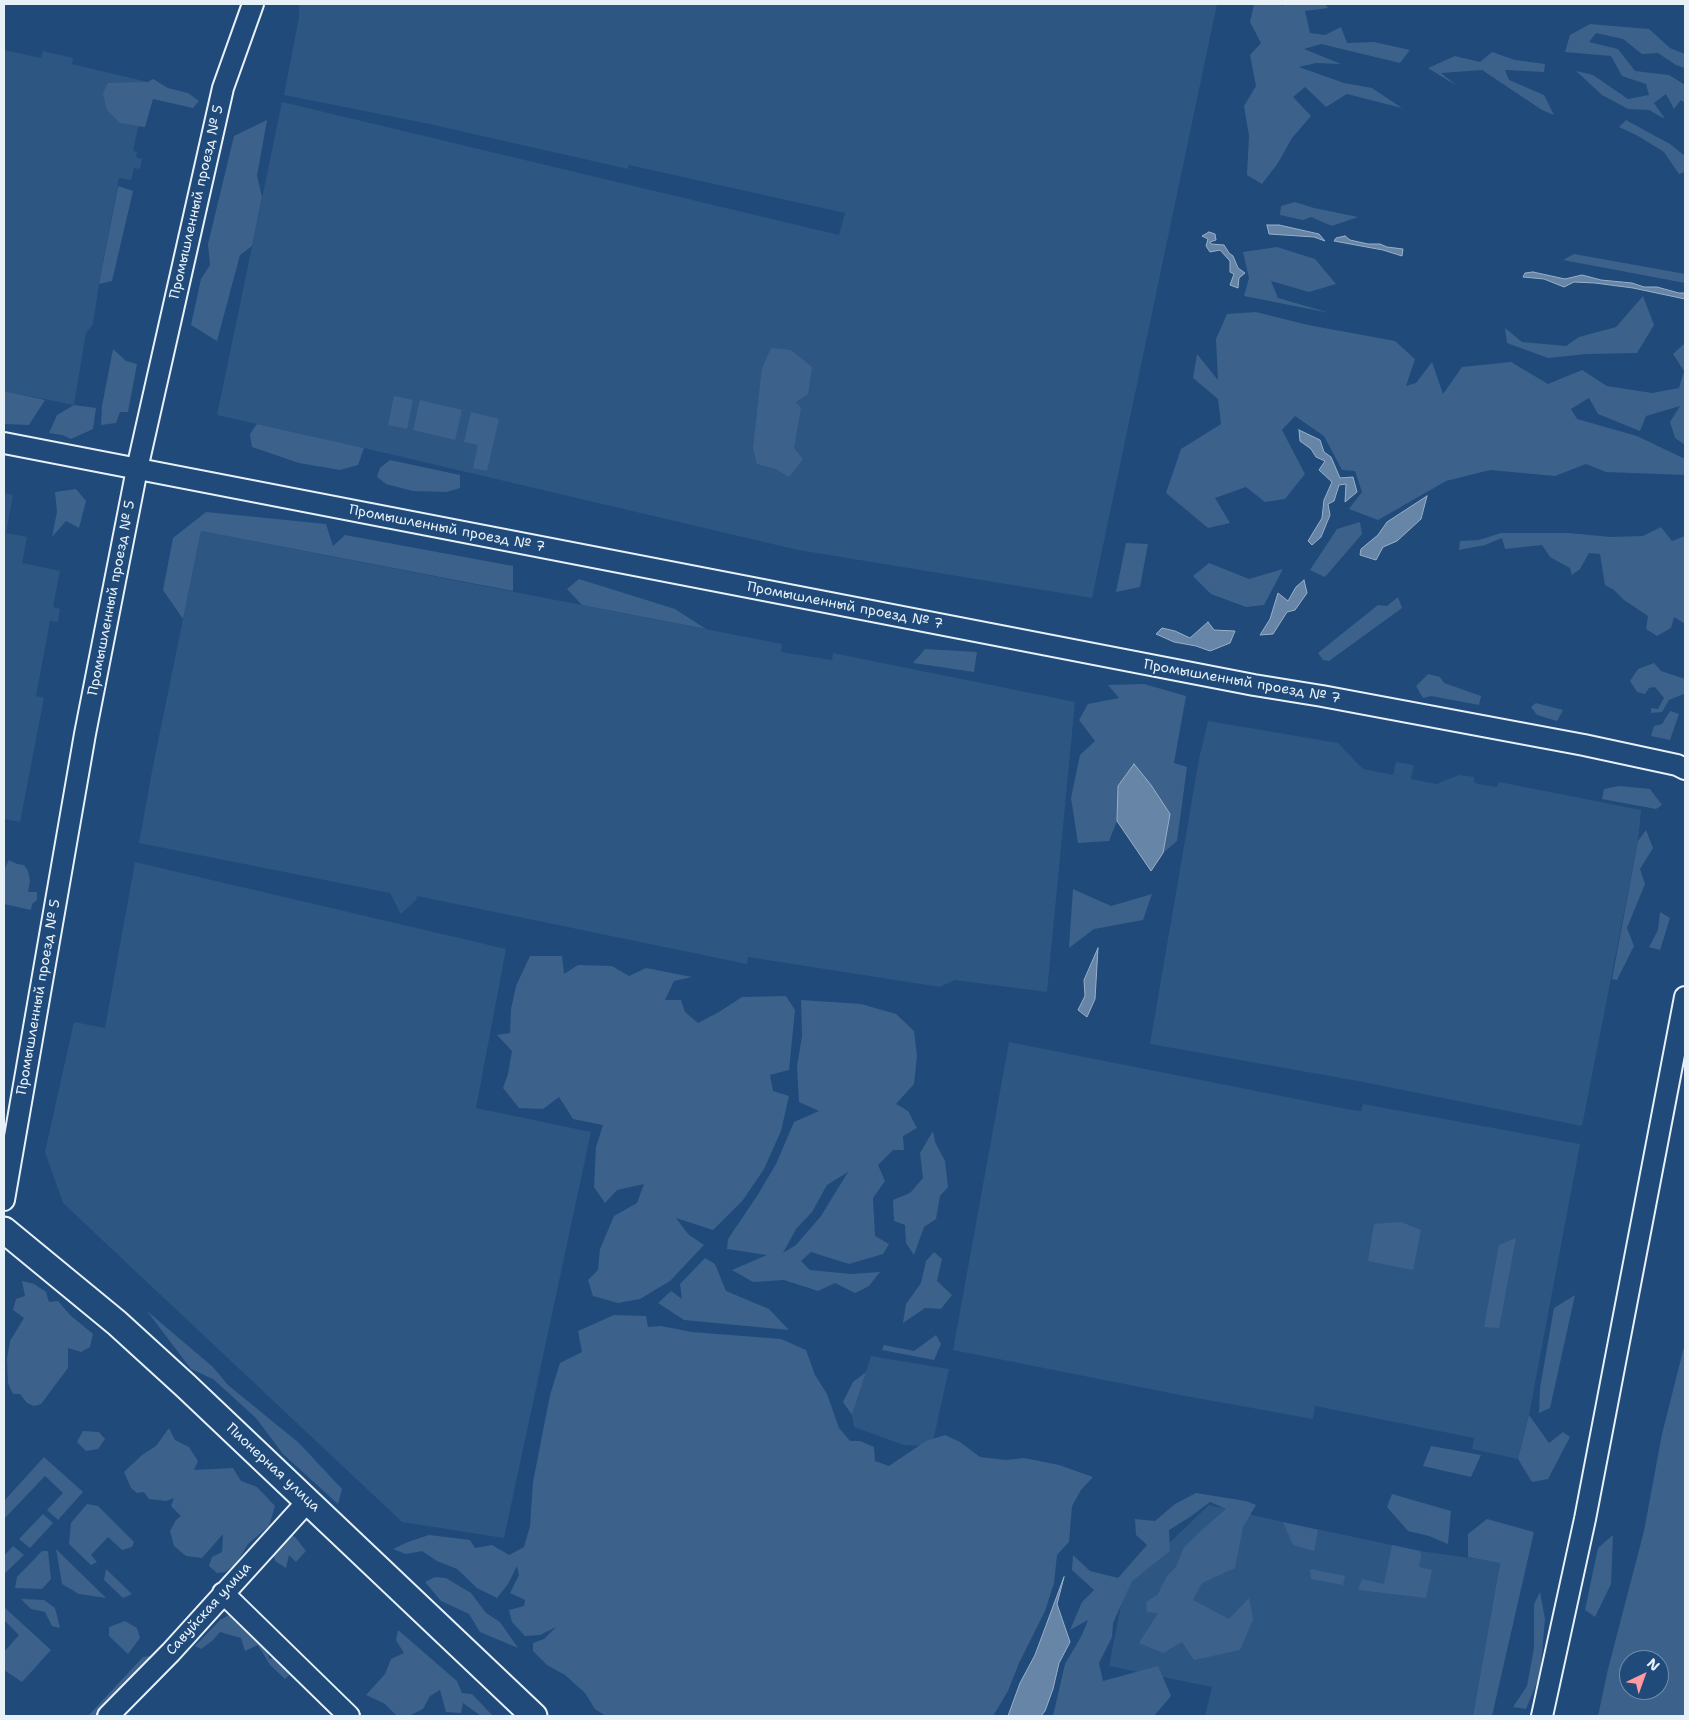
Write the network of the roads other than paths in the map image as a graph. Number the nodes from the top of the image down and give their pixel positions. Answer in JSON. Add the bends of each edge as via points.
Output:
{"nodes":[{"id":1,"x":253,"y":4,"type":"edge"},
{"id":2,"x":4,"y":443,"type":"edge"},
{"id":3,"x":137,"y":469,"type":"junction"},
{"id":4,"x":1685,"y":769,"type":"edge"},
{"id":5,"x":1685,"y":997,"type":"edge"},
{"id":6,"x":4,"y":1200,"type":"edge"},
{"id":7,"x":4,"y":1230,"type":"edge"},
{"id":8,"x":308,"y":1500,"type":"junction"},
{"id":9,"x":223,"y":1593,"type":"junction"},
{"id":10,"x":108,"y":1716,"type":"edge"},
{"id":11,"x":350,"y":1716,"type":"edge"},
{"id":12,"x":534,"y":1716,"type":"edge"},
{"id":13,"x":1542,"y":1716,"type":"edge"}],
"edges":[{"from":1,"to":3,"type":"street","name":"Промышленный проезд № 5","via":[[222,88]]},
{"from":2,"to":3,"type":"street","name":"Промышленный проезд № 7"},
{"from":3,"to":4,"type":"street","name":"Промышленный проезд № 7","via":[[1225,680],[1584,746]]},
{"from":3,"to":6,"type":"street","name":"Промышленный проезд № 5","via":[[85,734]]},
{"from":5,"to":13,"type":"street","via":[[1585,1519]]},
{"from":7,"to":8,"type":"main road","name":"Пионерная улица","via":[[117,1323]]},
{"from":8,"to":9,"type":"street","name":"Савуйская улица"},
{"from":8,"to":12,"type":"main road","name":"Пионерная улица"},
{"from":9,"to":10,"type":"street","name":"Савуйская улица"},
{"from":9,"to":11,"type":"street"}]}
